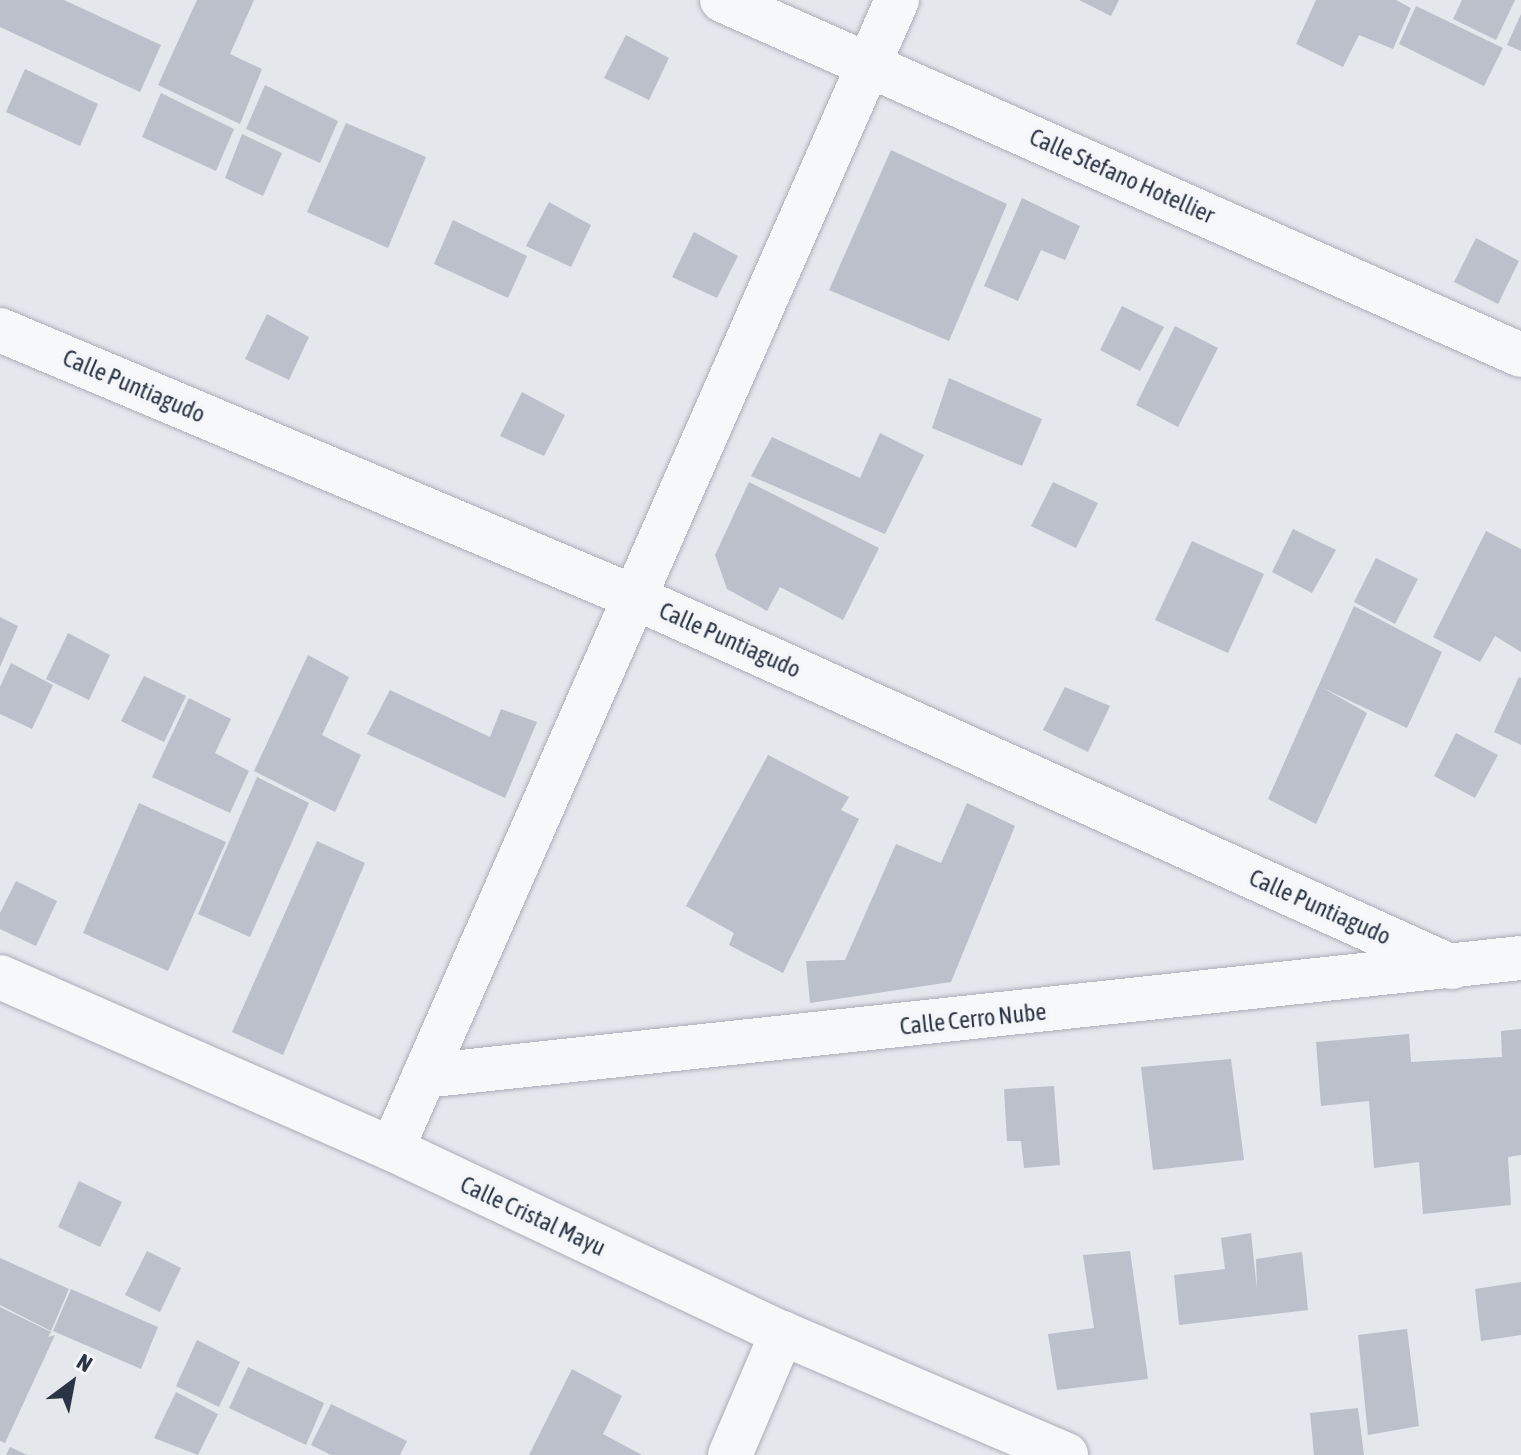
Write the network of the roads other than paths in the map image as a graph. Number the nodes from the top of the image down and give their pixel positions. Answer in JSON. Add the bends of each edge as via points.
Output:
{"nodes":[{"id":1,"x":722,"y":0,"type":"edge"},
{"id":2,"x":897,"y":0,"type":"edge"},
{"id":3,"x":869,"y":62,"type":"junction"},
{"id":4,"x":0,"y":330,"type":"edge"},
{"id":5,"x":1521,"y":355,"type":"edge"},
{"id":6,"x":634,"y":597,"type":"junction"},
{"id":7,"x":1521,"y":958,"type":"edge"},
{"id":8,"x":1452,"y":967,"type":"junction"},
{"id":9,"x":0,"y":977,"type":"edge"},
{"id":10,"x":424,"y":1076,"type":"junction"},
{"id":11,"x":392,"y":1149,"type":"junction"},
{"id":12,"x":782,"y":1333,"type":"junction"},
{"id":13,"x":730,"y":1455,"type":"edge"},
{"id":14,"x":1066,"y":1455,"type":"edge"}],
"edges":[{"from":1,"to":3,"type":"street","name":"Calle Stefano Hotellier"},
{"from":2,"to":3,"type":"street"},
{"from":3,"to":5,"type":"street","name":"Calle Stefano Hotellier"},
{"from":3,"to":6,"type":"street"},
{"from":4,"to":6,"type":"street","name":"Calle Puntiagudo"},
{"from":6,"to":8,"type":"street","name":"Calle Puntiagudo"},
{"from":6,"to":10,"type":"street"},
{"from":7,"to":8,"type":"street","name":"Calle Cerro Nube"},
{"from":8,"to":10,"type":"street","name":"Calle Cerro Nube"},
{"from":9,"to":11,"type":"street","name":"Calle Cristal Mayu"},
{"from":10,"to":11,"type":"street"},
{"from":11,"to":12,"type":"street","name":"Calle Cristal Mayu"},
{"from":12,"to":13,"type":"street"},
{"from":12,"to":14,"type":"street","name":"Calle Cristal Mayu"}]}
